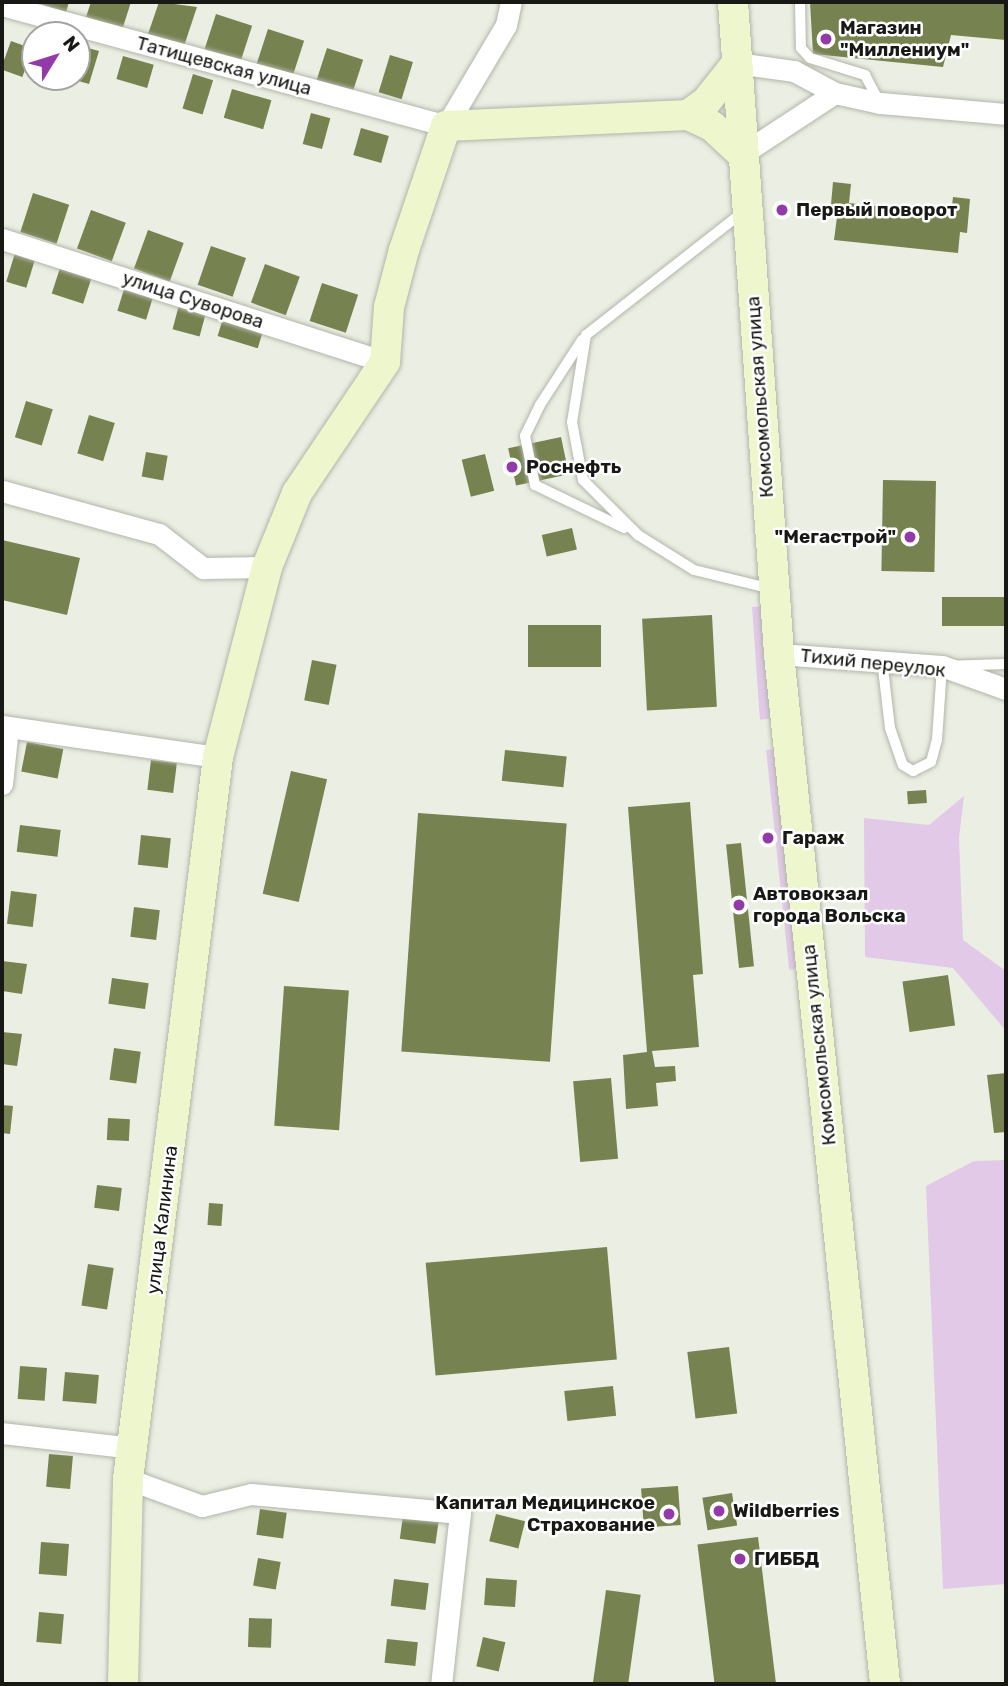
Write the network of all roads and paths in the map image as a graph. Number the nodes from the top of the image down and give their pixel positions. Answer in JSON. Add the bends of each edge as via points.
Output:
{"nodes":[{"id":1,"x":511,"y":2,"type":"edge"},
{"id":2,"x":733,"y":2,"type":"edge"},
{"id":3,"x":800,"y":2,"type":"edge"},
{"id":4,"x":2,"y":5,"type":"edge"},
{"id":5,"x":801,"y":48,"type":"junction"},
{"id":6,"x":737,"y":62,"type":"junction"},
{"id":7,"x":794,"y":71,"type":"junction"},
{"id":8,"x":835,"y":93,"type":"junction"},
{"id":9,"x":880,"y":103,"type":"junction"},
{"id":10,"x":1006,"y":114,"type":"edge"},
{"id":11,"x":688,"y":116,"type":"junction"},
{"id":12,"x":446,"y":127,"type":"junction"},
{"id":13,"x":742,"y":154,"type":"junction"},
{"id":14,"x":746,"y":210,"type":"junction"},
{"id":15,"x":2,"y":239,"type":"edge"},
{"id":16,"x":586,"y":335,"type":"junction"},
{"id":17,"x":385,"y":362,"type":"junction"},
{"id":18,"x":2,"y":491,"type":"edge"},
{"id":19,"x":638,"y":535,"type":"junction"},
{"id":20,"x":267,"y":567,"type":"junction"},
{"id":21,"x":774,"y":590,"type":"junction"},
{"id":22,"x":779,"y":654,"type":"junction"},
{"id":23,"x":882,"y":660,"type":"junction"},
{"id":24,"x":1006,"y":664,"type":"edge"},
{"id":25,"x":942,"y":666,"type":"junction"},
{"id":26,"x":1006,"y":689,"type":"edge"},
{"id":27,"x":5,"y":727,"type":"edge"},
{"id":28,"x":218,"y":757,"type":"junction"},
{"id":29,"x":2,"y":784,"type":"edge"},
{"id":30,"x":2,"y":1433,"type":"edge"},
{"id":31,"x":134,"y":1448,"type":"junction"},
{"id":32,"x":128,"y":1479,"type":"junction"},
{"id":33,"x":123,"y":1684,"type":"edge"},
{"id":34,"x":441,"y":1684,"type":"edge"},
{"id":35,"x":885,"y":1684,"type":"edge"}],
"edges":[{"from":1,"to":12,"type":"street","via":[[506,25]]},
{"from":2,"to":6,"type":"street","name":"Комсомольская улица"},
{"from":3,"to":5,"type":"lane"},
{"from":4,"to":12,"type":"street","name":"Татищевская улица"},
{"from":5,"to":7,"type":"lane","via":[[793,60]]},
{"from":5,"to":9,"type":"lane","via":[[810,58],[865,75]]},
{"from":6,"to":7,"type":"street"},
{"from":6,"to":11,"type":"street","via":[[706,102]]},
{"from":6,"to":13,"type":"street","name":"Комсомольская улица"},
{"from":7,"to":8,"type":"street"},
{"from":8,"to":9,"type":"street"},
{"from":8,"to":13,"type":"street"},
{"from":9,"to":10,"type":"street"},
{"from":11,"to":12,"type":"street"},
{"from":11,"to":13,"type":"street","via":[[712,126]]},
{"from":12,"to":17,"type":"street","via":[[389,307]]},
{"from":13,"to":14,"type":"street","name":"Комсомольская улица"},
{"from":14,"to":16,"type":"lane"},
{"from":14,"to":21,"type":"street","name":"Комсомольская улица"},
{"from":15,"to":17,"type":"street","name":"улица Суворова"},
{"from":16,"to":19,"type":"lane","via":[[572,422],[583,480]]},
{"from":16,"to":19,"type":"lane","via":[[525,436],[535,485]]},
{"from":17,"to":20,"type":"street","name":"улица Калинина","via":[[296,494]]},
{"from":18,"to":20,"type":"street","via":[[159,534],[203,568]]},
{"from":19,"to":21,"type":"lane","via":[[694,570]]},
{"from":20,"to":28,"type":"street","name":"улица Калинина"},
{"from":21,"to":22,"type":"street","name":"Комсомольская улица"},
{"from":22,"to":23,"type":"street","name":"Тихий переулок"},
{"from":22,"to":35,"type":"street","name":"Комсомольская улица"},
{"from":23,"to":25,"type":"street","name":"Тихий переулок"},
{"from":23,"to":25,"type":"lane","via":[[890,728],[903,765],[913,771],[923,769],[934,751]]},
{"from":24,"to":25,"type":"lane"},
{"from":25,"to":26,"type":"street","name":"Тихий переулок"},
{"from":27,"to":28,"type":"street"},
{"from":27,"to":29,"type":"street"},
{"from":28,"to":31,"type":"street","name":"улица Калинина"},
{"from":30,"to":31,"type":"street"},
{"from":31,"to":32,"type":"street","name":"улица Калинина"},
{"from":32,"to":33,"type":"street","name":"улица Калинина"},
{"from":32,"to":34,"type":"street","via":[[202,1506],[251,1494],[460,1513]]}]}
